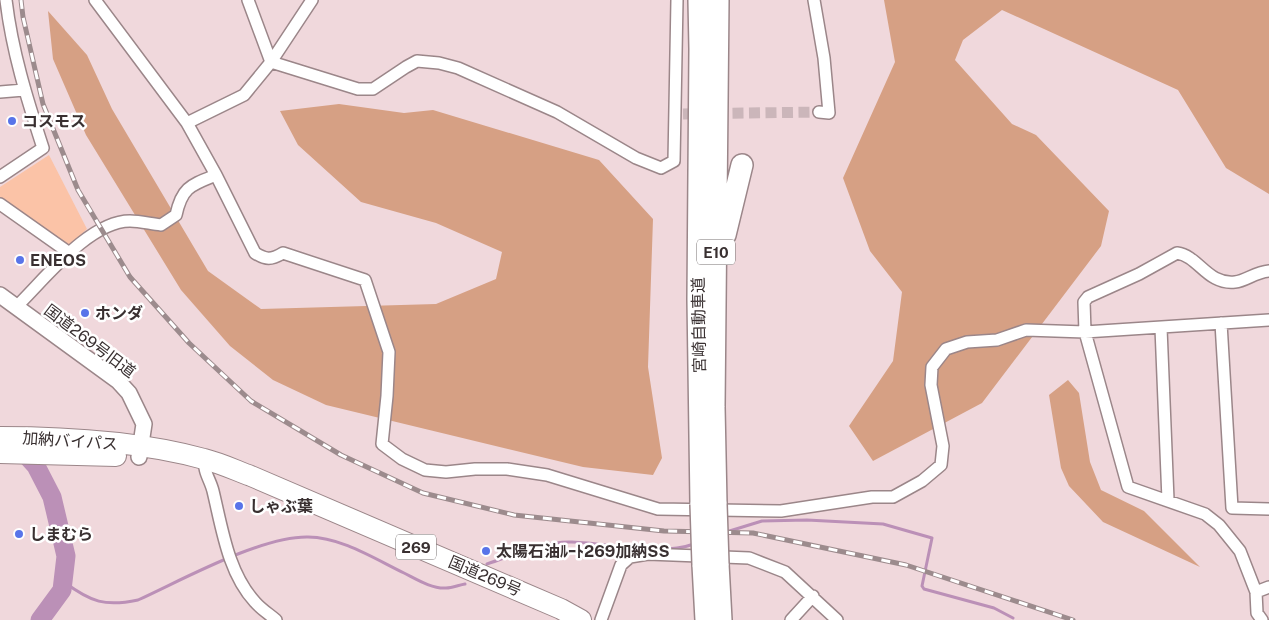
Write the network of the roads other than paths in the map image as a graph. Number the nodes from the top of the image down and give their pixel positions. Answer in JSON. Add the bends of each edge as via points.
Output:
{"nodes":[{"id":1,"x":6,"y":0,"type":"edge"},
{"id":2,"x":95,"y":0,"type":"edge"},
{"id":3,"x":248,"y":0,"type":"edge"},
{"id":4,"x":312,"y":0,"type":"edge"},
{"id":5,"x":677,"y":0,"type":"edge"},
{"id":6,"x":698,"y":0,"type":"edge"},
{"id":7,"x":718,"y":0,"type":"edge"},
{"id":8,"x":814,"y":0,"type":"edge"},
{"id":9,"x":4,"y":23,"type":"edge"},
{"id":10,"x":271,"y":62,"type":"junction"},
{"id":11,"x":24,"y":90,"type":"junction"},
{"id":12,"x":0,"y":92,"type":"edge"},
{"id":13,"x":819,"y":112,"type":"dead end"},
{"id":14,"x":187,"y":123,"type":"junction"},
{"id":15,"x":742,"y":165,"type":"dead end"},
{"id":16,"x":216,"y":175,"type":"junction"},
{"id":17,"x":0,"y":177,"type":"edge"},
{"id":18,"x":0,"y":204,"type":"edge"},
{"id":19,"x":68,"y":252,"type":"junction"},
{"id":20,"x":1269,"y":271,"type":"edge"},
{"id":21,"x":716,"y":272,"type":"junction"},
{"id":22,"x":0,"y":295,"type":"edge"},
{"id":23,"x":16,"y":307,"type":"junction"},
{"id":24,"x":1269,"y":320,"type":"edge"},
{"id":25,"x":1221,"y":323,"type":"junction"},
{"id":26,"x":1161,"y":328,"type":"junction"},
{"id":27,"x":1085,"y":332,"type":"junction"},
{"id":28,"x":0,"y":437,"type":"edge"},
{"id":29,"x":46,"y":445,"type":"junction"},
{"id":30,"x":140,"y":451,"type":"junction"},
{"id":31,"x":0,"y":453,"type":"edge"},
{"id":32,"x":204,"y":464,"type":"junction"},
{"id":33,"x":1168,"y":500,"type":"junction"},
{"id":34,"x":709,"y":504,"type":"junction"},
{"id":35,"x":1269,"y":509,"type":"edge"},
{"id":36,"x":711,"y":565,"type":"junction"},
{"id":37,"x":1269,"y":587,"type":"edge"},
{"id":38,"x":1256,"y":592,"type":"junction"},
{"id":39,"x":812,"y":596,"type":"junction"},
{"id":40,"x":276,"y":620,"type":"edge"},
{"id":41,"x":581,"y":620,"type":"edge"},
{"id":42,"x":601,"y":620,"type":"edge"},
{"id":43,"x":706,"y":620,"type":"edge"},
{"id":44,"x":722,"y":620,"type":"edge"},
{"id":45,"x":791,"y":620,"type":"edge"},
{"id":46,"x":838,"y":620,"type":"edge"},
{"id":47,"x":1262,"y":620,"type":"edge"}],
"edges":[{"from":1,"to":9,"type":"street"},
{"from":2,"to":14,"type":"street"},
{"from":3,"to":10,"type":"street"},
{"from":4,"to":10,"type":"street"},
{"from":5,"to":10,"type":"street","via":[[678,114],[674,161],[661,168],[636,158],[557,112],[439,62],[417,61],[373,90],[358,89]]},
{"from":6,"to":34,"type":"highway","name":"宮崎自動車道","number":"E10","via":[[698,289]]},
{"from":7,"to":21,"type":"highway","name":"宮崎自動車道","number":"E10"},
{"from":8,"to":13,"type":"street","via":[[830,113]]},
{"from":9,"to":11,"type":"street"},
{"from":10,"to":14,"type":"street","via":[[244,95]]},
{"from":11,"to":12,"type":"street"},
{"from":11,"to":17,"type":"street","via":[[43,148]]},
{"from":14,"to":16,"type":"street"},
{"from":15,"to":21,"type":"highway"},
{"from":16,"to":19,"type":"street","via":[[190,186],[180,198],[176,214],[161,225],[129,221],[101,230]]},
{"from":16,"to":27,"type":"street","via":[[255,253],[265,259],[274,259],[283,253],[365,280],[389,352],[382,444],[425,470],[507,469],[547,475],[658,509],[781,511],[872,497],[893,497],[922,482],[941,465],[943,446],[931,385],[932,367],[946,349],[967,342],[996,340],[1026,330]]},
{"from":18,"to":19,"type":"street"},
{"from":19,"to":23,"type":"street"},
{"from":20,"to":27,"type":"street","via":[[1228,282],[1209,276],[1184,254],[1171,254],[1139,274],[1088,297],[1084,302]]},
{"from":21,"to":34,"type":"highway","name":"宮崎自動車道","number":"E10"},
{"from":22,"to":23,"type":"street","name":"国道269号旧道"},
{"from":23,"to":30,"type":"street","name":"国道269号旧道","via":[[118,380],[129,393],[144,424]]},
{"from":24,"to":25,"type":"street"},
{"from":25,"to":26,"type":"street"},
{"from":25,"to":35,"type":"street","via":[[1232,508]]},
{"from":26,"to":27,"type":"street"},
{"from":26,"to":33,"type":"street"},
{"from":27,"to":33,"type":"street","via":[[1128,487]]},
{"from":28,"to":29,"type":"highway","name":"加納バイパス","number":"269"},
{"from":29,"to":30,"type":"highway","name":"加納バイパス","number":"269"},
{"from":29,"to":31,"type":"highway","name":"加納バイパス","number":"269"},
{"from":30,"to":32,"type":"highway","name":"国道269号","number":"269"},
{"from":32,"to":40,"type":"street","via":[[240,581],[255,602]]},
{"from":32,"to":41,"type":"highway","name":"国道269号","number":"269","via":[[251,476]]},
{"from":33,"to":38,"type":"street","via":[[1205,514],[1218,525],[1240,551]]},
{"from":34,"to":36,"type":"highway","name":"宮崎自動車道","number":"E10","bridge":true},
{"from":36,"to":43,"type":"highway","name":"宮崎自動車道","number":"E10"},
{"from":36,"to":44,"type":"highway","name":"宮崎自動車道","number":"E10"},
{"from":37,"to":38,"type":"street"},
{"from":38,"to":47,"type":"street","via":[[1257,613]]},
{"from":39,"to":42,"type":"street","via":[[785,572],[749,558],[648,554],[630,557],[621,565]]},
{"from":39,"to":45,"type":"street"},
{"from":39,"to":46,"type":"street"}]}
